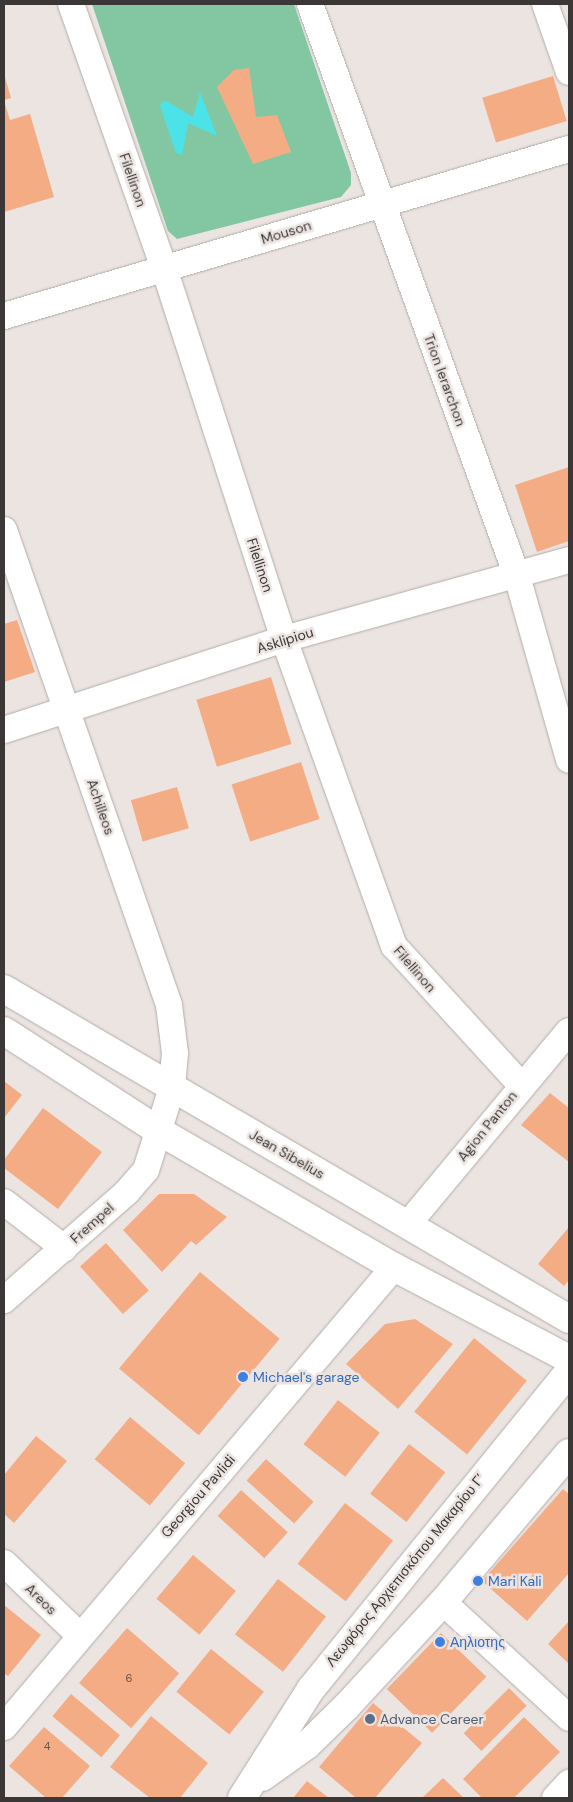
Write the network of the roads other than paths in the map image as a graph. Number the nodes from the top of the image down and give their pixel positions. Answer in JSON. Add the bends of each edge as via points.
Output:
{"nodes":[{"id":1,"x":71,"y":4,"type":"edge"},
{"id":2,"x":310,"y":4,"type":"edge"},
{"id":3,"x":545,"y":4,"type":"edge"},
{"id":4,"x":569,"y":72,"type":"edge"},
{"id":5,"x":569,"y":149,"type":"edge"},
{"id":6,"x":380,"y":204,"type":"junction"},
{"id":7,"x":164,"y":268,"type":"junction"},
{"id":8,"x":4,"y":316,"type":"edge"},
{"id":9,"x":4,"y":530,"type":"edge"},
{"id":10,"x":569,"y":560,"type":"edge"},
{"id":11,"x":517,"y":576,"type":"junction"},
{"id":12,"x":284,"y":639,"type":"junction"},
{"id":13,"x":68,"y":712,"type":"junction"},
{"id":14,"x":4,"y":730,"type":"edge"},
{"id":15,"x":569,"y":760,"type":"edge"},
{"id":16,"x":4,"y":989,"type":"edge"},
{"id":17,"x":4,"y":1031,"type":"edge"},
{"id":18,"x":569,"y":1031,"type":"edge"},
{"id":19,"x":520,"y":1085,"type":"junction"},
{"id":20,"x":172,"y":1088,"type":"junction"},
{"id":21,"x":159,"y":1131,"type":"junction"},
{"id":22,"x":4,"y":1202,"type":"edge"},
{"id":23,"x":408,"y":1224,"type":"junction"},
{"id":24,"x":64,"y":1248,"type":"junction"},
{"id":25,"x":394,"y":1267,"type":"junction"},
{"id":26,"x":4,"y":1300,"type":"edge"},
{"id":27,"x":569,"y":1319,"type":"edge"},
{"id":28,"x":569,"y":1359,"type":"edge"},
{"id":29,"x":569,"y":1371,"type":"edge"},
{"id":30,"x":569,"y":1453,"type":"edge"},
{"id":31,"x":4,"y":1562,"type":"edge"},
{"id":32,"x":443,"y":1602,"type":"junction"},
{"id":33,"x":79,"y":1635,"type":"junction"},
{"id":34,"x":569,"y":1718,"type":"edge"},
{"id":35,"x":4,"y":1727,"type":"edge"},
{"id":36,"x":569,"y":1783,"type":"edge"},
{"id":37,"x":249,"y":1789,"type":"edge"},
{"id":38,"x":554,"y":1798,"type":"edge"}],
"edges":[{"from":1,"to":7,"type":"street","name":"Filellinon"},
{"from":2,"to":6,"type":"street","name":"Trion Ierarchon"},
{"from":3,"to":4,"type":"street"},
{"from":5,"to":6,"type":"street","name":"Mouson"},
{"from":6,"to":7,"type":"street","name":"Mouson"},
{"from":6,"to":11,"type":"street","name":"Trion Ierarchon"},
{"from":7,"to":8,"type":"street","name":"Mouson"},
{"from":7,"to":12,"type":"street","name":"Filellinon"},
{"from":9,"to":13,"type":"street","name":"Achilleos"},
{"from":10,"to":11,"type":"street","name":"Asklipiou"},
{"from":11,"to":12,"type":"street","name":"Asklipiou"},
{"from":11,"to":15,"type":"street","name":"Trion Ierarchon"},
{"from":12,"to":13,"type":"street","name":"Asklipiou"},
{"from":12,"to":19,"type":"street","name":"Filellinon","via":[[394,946]]},
{"from":13,"to":14,"type":"street","name":"Asklipiou"},
{"from":13,"to":20,"type":"street","name":"Achilleos","via":[[169,1005]]},
{"from":16,"to":20,"type":"main road","name":"Jean Sibelius"},
{"from":17,"to":21,"type":"main road"},
{"from":18,"to":19,"type":"street","name":"Agion Panton"},
{"from":19,"to":23,"type":"street","name":"Agion Panton"},
{"from":20,"to":21,"type":"street","name":"Achilleos"},
{"from":20,"to":23,"type":"main road","name":"Jean Sibelius"},
{"from":21,"to":24,"type":"street","name":"Frempel","via":[[139,1179]]},
{"from":21,"to":25,"type":"main road"},
{"from":22,"to":24,"type":"street"},
{"from":23,"to":27,"type":"main road","name":"Jean Sibelius"},
{"from":24,"to":26,"type":"street","name":"Frempel"},
{"from":25,"to":28,"type":"main road"},
{"from":25,"to":33,"type":"street","name":"Georgiou Pavlidi"},
{"from":29,"to":37,"type":"main road","name":"Λεωφόρος Αρχιεπισκόπου Μακαρίου Γ’","via":[[311,1689]]},
{"from":30,"to":32,"type":"main road","name":"Λεωφόρος Αρχιεπισκόπου Μακαρίου Γ’"},
{"from":31,"to":33,"type":"street","name":"Areos"},
{"from":32,"to":34,"type":"street"},
{"from":32,"to":37,"type":"main road","name":"Λεωφόρος Αρχιεπισκόπου Μακαρίου Γ’","via":[[307,1745]]},
{"from":33,"to":35,"type":"street","name":"Georgiou Pavlidi"},
{"from":36,"to":38,"type":"street"}]}
